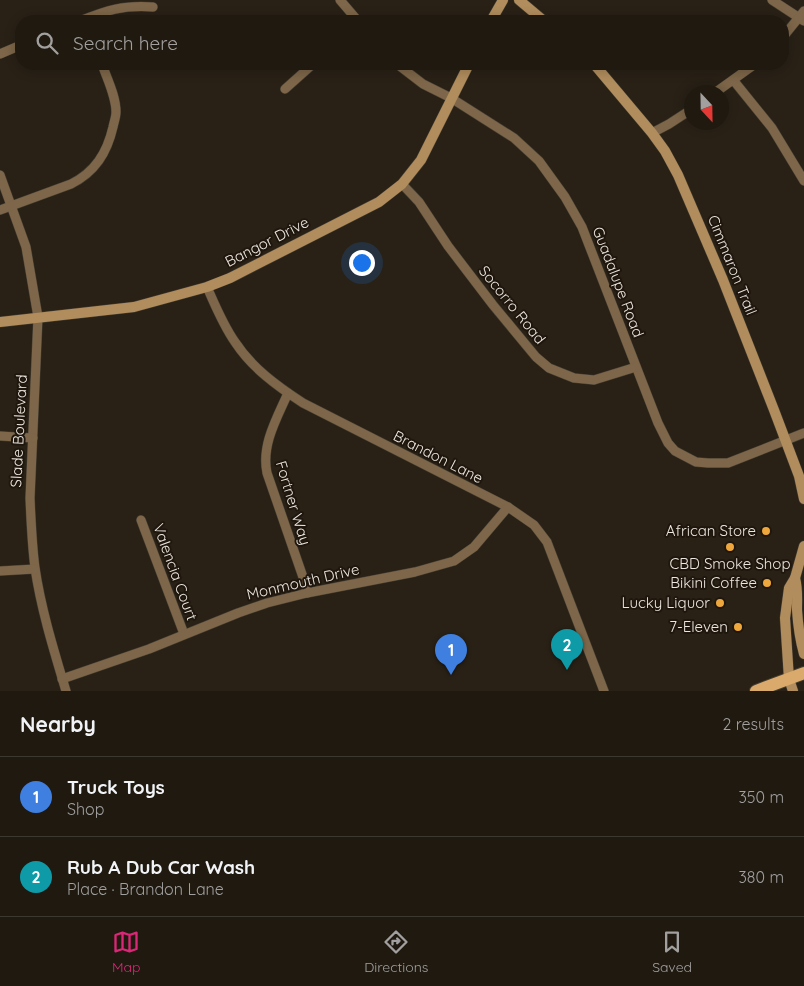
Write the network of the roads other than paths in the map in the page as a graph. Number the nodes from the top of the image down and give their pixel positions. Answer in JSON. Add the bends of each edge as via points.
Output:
{"nodes":[{"id":1,"x":340,"y":0,"type":"edge"},
{"id":2,"x":503,"y":0,"type":"edge"},
{"id":3,"x":519,"y":0,"type":"edge"},
{"id":4,"x":772,"y":0,"type":"edge"},
{"id":5,"x":153,"y":7,"type":"dead end"},
{"id":6,"x":98,"y":15,"type":"edge"},
{"id":7,"x":353,"y":15,"type":"edge"},
{"id":8,"x":494,"y":15,"type":"edge"},
{"id":9,"x":537,"y":15,"type":"edge"},
{"id":10,"x":802,"y":16,"type":"edge"},
{"id":11,"x":789,"y":30,"type":"edge"},
{"id":12,"x":15,"y":48,"type":"edge"},
{"id":13,"x":0,"y":54,"type":"edge"},
{"id":14,"x":104,"y":70,"type":"edge"},
{"id":15,"x":306,"y":70,"type":"edge"},
{"id":16,"x":405,"y":70,"type":"edge"},
{"id":17,"x":466,"y":70,"type":"edge"},
{"id":18,"x":599,"y":70,"type":"edge"},
{"id":19,"x":748,"y":70,"type":"edge"},
{"id":20,"x":734,"y":81,"type":"junction"},
{"id":21,"x":727,"y":85,"type":"edge"},
{"id":22,"x":285,"y":89,"type":"dead end"},
{"id":23,"x":451,"y":98,"type":"junction"},
{"id":24,"x":684,"y":114,"type":"edge"},
{"id":25,"x":652,"y":133,"type":"junction"},
{"id":26,"x":0,"y":175,"type":"edge"},
{"id":27,"x":804,"y":180,"type":"edge"},
{"id":28,"x":402,"y":184,"type":"junction"},
{"id":29,"x":12,"y":205,"type":"junction"},
{"id":30,"x":0,"y":210,"type":"edge"},
{"id":31,"x":207,"y":287,"type":"junction"},
{"id":32,"x":38,"y":317,"type":"junction"},
{"id":33,"x":0,"y":322,"type":"edge"},
{"id":34,"x":636,"y":367,"type":"junction"},
{"id":35,"x":288,"y":392,"type":"junction"},
{"id":36,"x":804,"y":433,"type":"edge"},
{"id":37,"x":0,"y":436,"type":"edge"},
{"id":38,"x":33,"y":438,"type":"junction"},
{"id":39,"x":785,"y":441,"type":"junction"},
{"id":40,"x":804,"y":499,"type":"edge"},
{"id":41,"x":508,"y":507,"type":"junction"},
{"id":42,"x":141,"y":520,"type":"dead end"},
{"id":43,"x":804,"y":546,"type":"edge"},
{"id":44,"x":35,"y":569,"type":"junction"},
{"id":45,"x":0,"y":571,"type":"edge"},
{"id":46,"x":795,"y":578,"type":"junction"},
{"id":47,"x":307,"y":593,"type":"junction"},
{"id":48,"x":184,"y":634,"type":"junction"},
{"id":49,"x":804,"y":654,"type":"edge"},
{"id":50,"x":804,"y":673,"type":"edge"},
{"id":51,"x":62,"y":679,"type":"junction"},
{"id":52,"x":791,"y":685,"type":"edge"},
{"id":53,"x":66,"y":691,"type":"edge"},
{"id":54,"x":604,"y":691,"type":"edge"},
{"id":55,"x":756,"y":691,"type":"edge"}],
"edges":[{"from":1,"to":7,"type":"street"},
{"from":2,"to":8,"type":"street"},
{"from":3,"to":9,"type":"street"},
{"from":4,"to":10,"type":"street"},
{"from":5,"to":6,"type":"street","via":[[118,8]]},
{"from":10,"to":11,"type":"street"},
{"from":12,"to":13,"type":"street"},
{"from":14,"to":29,"type":"street","via":[[116,112],[111,137],[97,165],[76,181]]},
{"from":15,"to":22,"type":"street"},
{"from":16,"to":23,"type":"street","name":"Guadalupe Road","via":[[423,84]]},
{"from":17,"to":23,"type":"street","name":"Bangor Drive"},
{"from":18,"to":25,"type":"street","name":"Cimmaron Trail"},
{"from":19,"to":20,"type":"street"},
{"from":20,"to":21,"type":"street"},
{"from":20,"to":27,"type":"street","via":[[772,128]]},
{"from":23,"to":28,"type":"street","name":"Bangor Drive","via":[[421,160]]},
{"from":23,"to":34,"type":"street","name":"Guadalupe Road","via":[[525,147],[565,197],[582,227]]},
{"from":24,"to":25,"type":"street"},
{"from":25,"to":39,"type":"street","name":"Cimmaron Trail","via":[[678,175],[723,280]]},
{"from":26,"to":29,"type":"street","name":"Slade Boulevard"},
{"from":28,"to":31,"type":"street","name":"Bangor Drive","via":[[379,202]]},
{"from":28,"to":34,"type":"street","name":"Socorro Road","via":[[419,202],[493,305],[549,368],[574,378],[594,380]]},
{"from":29,"to":30,"type":"street"},
{"from":29,"to":32,"type":"street","name":"Slade Boulevard","via":[[26,246]]},
{"from":31,"to":32,"type":"street","name":"Bangor Drive","via":[[134,307]]},
{"from":31,"to":35,"type":"street","name":"Brandon Lane","via":[[223,322],[242,352],[265,376]]},
{"from":32,"to":33,"type":"street","name":"Bangor Drive"},
{"from":32,"to":38,"type":"street","name":"Slade Boulevard"},
{"from":34,"to":39,"type":"street","name":"Guadalupe Road","via":[[668,442],[683,456],[696,462],[728,463]]},
{"from":35,"to":41,"type":"street","name":"Brandon Lane","via":[[311,407]]},
{"from":35,"to":47,"type":"street","name":"Fortner Way","via":[[264,461]]},
{"from":36,"to":39,"type":"street","name":"Guadalupe Road"},
{"from":37,"to":38,"type":"street"},
{"from":38,"to":44,"type":"street","name":"Slade Boulevard","via":[[30,498]]},
{"from":39,"to":40,"type":"street","name":"Cimmaron Trail"},
{"from":41,"to":47,"type":"street","name":"Monmouth Drive","via":[[474,547],[454,561]]},
{"from":41,"to":54,"type":"street","name":"Brandon Lane","via":[[534,525],[546,542]]},
{"from":42,"to":48,"type":"street","name":"Valencia Court"},
{"from":43,"to":46,"type":"street"},
{"from":44,"to":45,"type":"street"},
{"from":44,"to":51,"type":"street","name":"Slade Boulevard"},
{"from":46,"to":49,"type":"street"},
{"from":46,"to":52,"type":"street","via":[[789,588],[785,618]]},
{"from":47,"to":48,"type":"street","name":"Monmouth Drive","via":[[267,603]]},
{"from":48,"to":51,"type":"street","name":"Monmouth Drive"},
{"from":50,"to":52,"type":"main road"},
{"from":51,"to":53,"type":"street","name":"Slade Boulevard"},
{"from":52,"to":55,"type":"main road"}]}
